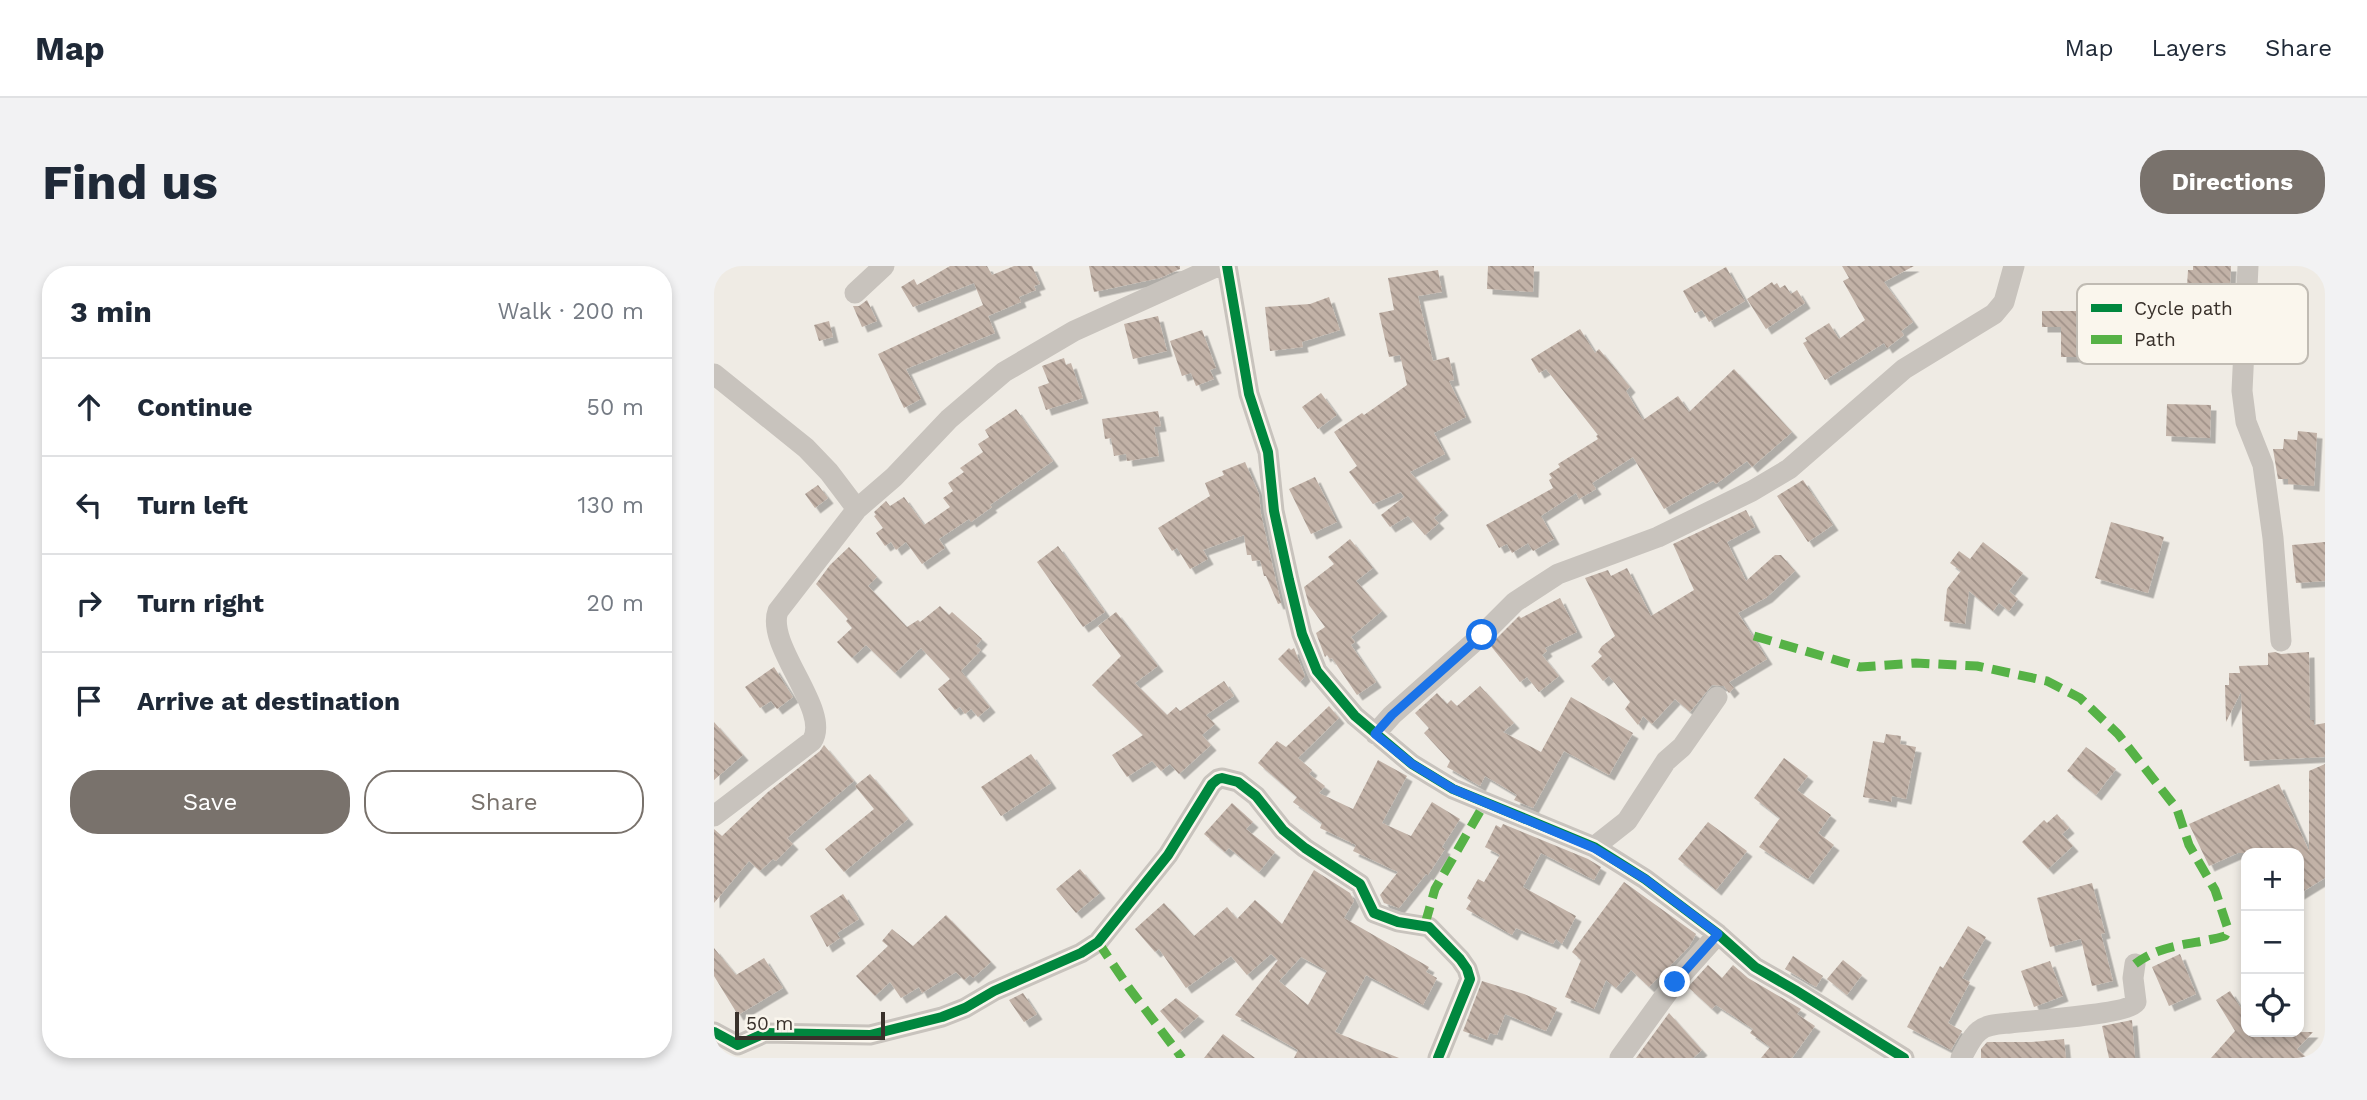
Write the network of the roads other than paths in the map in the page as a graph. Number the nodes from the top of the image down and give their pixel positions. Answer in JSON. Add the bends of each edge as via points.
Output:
{"nodes":[{"id":1,"x":884,"y":266,"type":"edge"},
{"id":2,"x":1217,"y":266,"type":"edge"},
{"id":3,"x":1227,"y":266,"type":"edge"},
{"id":4,"x":2014,"y":266,"type":"edge"},
{"id":5,"x":2248,"y":266,"type":"edge"},
{"id":6,"x":2247,"y":284,"type":"edge"},
{"id":7,"x":855,"y":293,"type":"dead end"},
{"id":8,"x":2243,"y":364,"type":"edge"},
{"id":9,"x":714,"y":374,"type":"edge"},
{"id":10,"x":857,"y":509,"type":"junction"},
{"id":11,"x":2281,"y":641,"type":"dead end"},
{"id":12,"x":1717,"y":697,"type":"dead end"},
{"id":13,"x":1375,"y":734,"type":"junction"},
{"id":14,"x":714,"y":816,"type":"edge"},
{"id":15,"x":1594,"y":848,"type":"junction"},
{"id":16,"x":1718,"y":934,"type":"junction"},
{"id":17,"x":2136,"y":964,"type":"dead end"},
{"id":18,"x":714,"y":1032,"type":"edge"},
{"id":19,"x":734,"y":1051,"type":"edge"},
{"id":20,"x":1438,"y":1058,"type":"edge"},
{"id":21,"x":1619,"y":1058,"type":"edge"},
{"id":22,"x":1904,"y":1058,"type":"edge"},
{"id":23,"x":1961,"y":1058,"type":"edge"}],
"edges":[{"from":1,"to":7,"type":"street"},
{"from":2,"to":10,"type":"street","via":[[1074,331],[1014,364],[949,419]]},
{"from":3,"to":13,"type":"street","via":[[1249,394],[1268,452],[1275,511],[1302,634],[1317,671]]},
{"from":4,"to":13,"type":"street","via":[[2004,302],[1994,314],[1904,369],[1789,469],[1658,537],[1558,574],[1514,602]]},
{"from":5,"to":6,"type":"street"},
{"from":8,"to":11,"type":"street","via":[[2246,422],[2263,466],[2273,538]]},
{"from":9,"to":10,"type":"street","via":[[806,448]]},
{"from":10,"to":14,"type":"street","via":[[775,617],[813,714],[815,736]]},
{"from":12,"to":15,"type":"street","via":[[1682,747],[1666,761],[1627,821]]},
{"from":13,"to":15,"type":"street","via":[[1453,789]]},
{"from":15,"to":16,"type":"street","via":[[1645,879]]},
{"from":16,"to":21,"type":"street","via":[[1667,991]]},
{"from":16,"to":22,"type":"street","via":[[1755,967]]},
{"from":17,"to":23,"type":"street","via":[[2133,1006],[1988,1026],[1975,1035]]},
{"from":18,"to":19,"type":"street"},
{"from":19,"to":20,"type":"street","via":[[765,1033],[870,1035],[942,1017],[1081,953],[1098,942],[1168,855],[1212,784],[1222,778],[1238,782],[1283,830],[1360,884],[1374,913],[1429,927],[1460,959],[1470,979]]}]}
